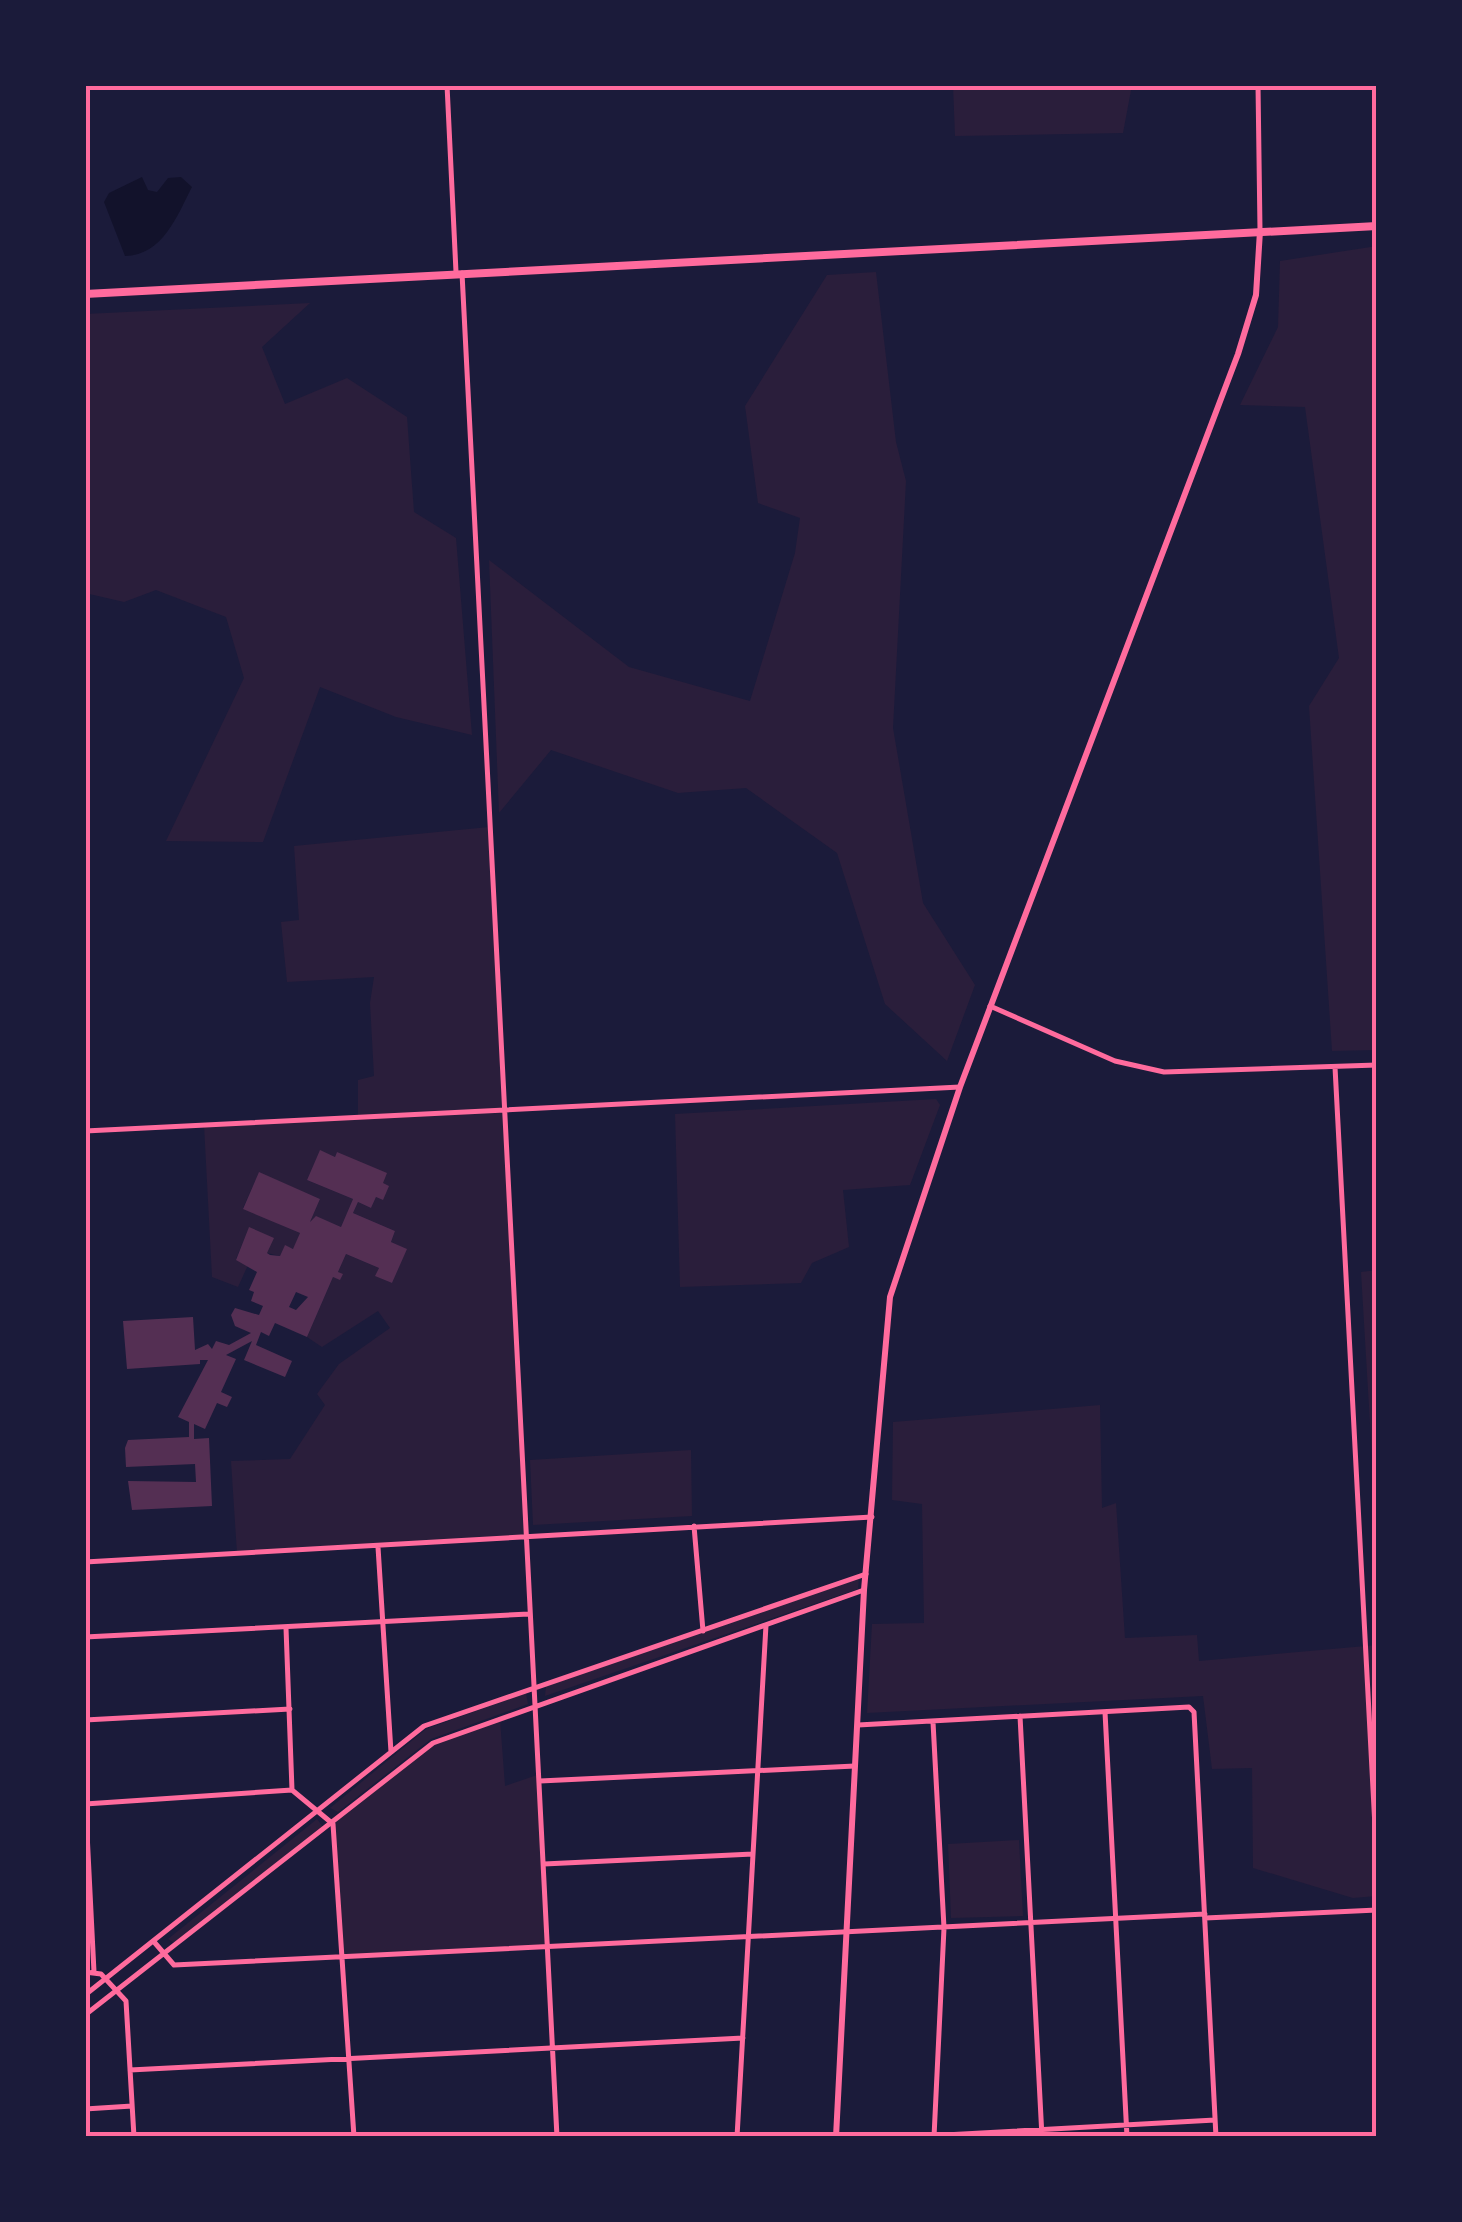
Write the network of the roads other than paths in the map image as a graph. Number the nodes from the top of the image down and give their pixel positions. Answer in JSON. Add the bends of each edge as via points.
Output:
{"nodes":[{"id":1,"x":447,"y":85,"type":"edge"},
{"id":2,"x":1258,"y":85,"type":"edge"},
{"id":3,"x":1377,"y":226,"type":"edge"},
{"id":4,"x":1260,"y":230,"type":"junction"},
{"id":5,"x":459,"y":272,"type":"junction"},
{"id":6,"x":85,"y":294,"type":"edge"},
{"id":7,"x":990,"y":1006,"type":"junction"},
{"id":8,"x":1377,"y":1065,"type":"edge"},
{"id":9,"x":1336,"y":1067,"type":"junction"},
{"id":10,"x":960,"y":1086,"type":"junction"},
{"id":11,"x":502,"y":1112,"type":"junction"},
{"id":12,"x":85,"y":1132,"type":"edge"},
{"id":13,"x":872,"y":1516,"type":"junction"},
{"id":14,"x":694,"y":1526,"type":"junction"},
{"id":15,"x":526,"y":1538,"type":"junction"},
{"id":16,"x":378,"y":1546,"type":"junction"},
{"id":17,"x":85,"y":1562,"type":"edge"},
{"id":18,"x":866,"y":1574,"type":"junction"},
{"id":19,"x":864,"y":1590,"type":"junction"},
{"id":20,"x":529,"y":1614,"type":"junction"},
{"id":21,"x":383,"y":1622,"type":"junction"},
{"id":22,"x":766,"y":1625,"type":"junction"},
{"id":23,"x":286,"y":1627,"type":"junction"},
{"id":24,"x":703,"y":1631,"type":"junction"},
{"id":25,"x":85,"y":1637,"type":"edge"},
{"id":26,"x":534,"y":1691,"type":"junction"},
{"id":27,"x":535,"y":1707,"type":"junction"},
{"id":28,"x":290,"y":1709,"type":"junction"},
{"id":29,"x":1106,"y":1712,"type":"junction"},
{"id":30,"x":1020,"y":1716,"type":"junction"},
{"id":31,"x":85,"y":1720,"type":"edge"},
{"id":32,"x":932,"y":1722,"type":"junction"},
{"id":33,"x":858,"y":1725,"type":"junction"},
{"id":34,"x":391,"y":1752,"type":"junction"},
{"id":35,"x":856,"y":1766,"type":"junction"},
{"id":36,"x":758,"y":1770,"type":"junction"},
{"id":37,"x":540,"y":1781,"type":"junction"},
{"id":38,"x":292,"y":1790,"type":"junction"},
{"id":39,"x":85,"y":1794,"type":"edge"},
{"id":40,"x":85,"y":1804,"type":"edge"},
{"id":41,"x":320,"y":1811,"type":"junction"},
{"id":42,"x":333,"y":1824,"type":"junction"},
{"id":43,"x":754,"y":1854,"type":"junction"},
{"id":44,"x":544,"y":1864,"type":"junction"},
{"id":45,"x":1377,"y":1865,"type":"edge"},
{"id":46,"x":88,"y":1887,"type":"edge"},
{"id":47,"x":1377,"y":1910,"type":"edge"},
{"id":48,"x":1205,"y":1916,"type":"junction"},
{"id":49,"x":1116,"y":1918,"type":"junction"},
{"id":50,"x":1031,"y":1923,"type":"junction"},
{"id":51,"x":944,"y":1928,"type":"junction"},
{"id":52,"x":846,"y":1932,"type":"junction"},
{"id":53,"x":748,"y":1937,"type":"junction"},
{"id":54,"x":155,"y":1942,"type":"junction"},
{"id":55,"x":547,"y":1948,"type":"junction"},
{"id":56,"x":166,"y":1955,"type":"junction"},
{"id":57,"x":344,"y":1958,"type":"junction"},
{"id":58,"x":85,"y":1972,"type":"edge"},
{"id":59,"x":94,"y":1972,"type":"junction"},
{"id":60,"x":107,"y":1979,"type":"junction"},
{"id":61,"x":118,"y":1993,"type":"junction"},
{"id":62,"x":85,"y":1995,"type":"edge"},
{"id":63,"x":85,"y":2015,"type":"edge"},
{"id":64,"x":742,"y":2038,"type":"junction"},
{"id":65,"x":552,"y":2048,"type":"junction"},
{"id":66,"x":350,"y":2060,"type":"junction"},
{"id":67,"x":130,"y":2070,"type":"junction"},
{"id":68,"x":132,"y":2106,"type":"junction"},
{"id":69,"x":85,"y":2109,"type":"edge"},
{"id":70,"x":1215,"y":2120,"type":"junction"},
{"id":71,"x":1126,"y":2126,"type":"junction"},
{"id":72,"x":1042,"y":2133,"type":"edge"},
{"id":73,"x":934,"y":2136,"type":"edge"},
{"id":74,"x":134,"y":2137,"type":"edge"},
{"id":75,"x":354,"y":2137,"type":"edge"},
{"id":76,"x":557,"y":2137,"type":"edge"},
{"id":77,"x":737,"y":2137,"type":"edge"},
{"id":78,"x":836,"y":2137,"type":"edge"},
{"id":79,"x":908,"y":2137,"type":"edge"},
{"id":80,"x":1127,"y":2137,"type":"edge"},
{"id":81,"x":1216,"y":2137,"type":"edge"}],
"edges":[{"from":1,"to":5,"type":"street"},
{"from":2,"to":4,"type":"street"},
{"from":3,"to":4,"type":"main road"},
{"from":4,"to":5,"type":"main road"},
{"from":4,"to":7,"type":"street","via":[[1256,295],[1238,354]]},
{"from":5,"to":6,"type":"main road"},
{"from":5,"to":11,"type":"street"},
{"from":7,"to":9,"type":"street","via":[[1115,1061],[1164,1072]]},
{"from":7,"to":10,"type":"street"},
{"from":8,"to":9,"type":"street"},
{"from":9,"to":45,"type":"street"},
{"from":10,"to":11,"type":"street"},
{"from":10,"to":13,"type":"street","via":[[890,1297]]},
{"from":11,"to":12,"type":"street"},
{"from":11,"to":15,"type":"street"},
{"from":13,"to":14,"type":"street"},
{"from":13,"to":18,"type":"street"},
{"from":14,"to":15,"type":"street"},
{"from":14,"to":24,"type":"street"},
{"from":15,"to":16,"type":"street"},
{"from":15,"to":20,"type":"street"},
{"from":16,"to":17,"type":"street"},
{"from":16,"to":21,"type":"street"},
{"from":18,"to":19,"type":"street"},
{"from":18,"to":24,"type":"street"},
{"from":19,"to":22,"type":"street"},
{"from":19,"to":33,"type":"street"},
{"from":20,"to":21,"type":"street"},
{"from":20,"to":26,"type":"street"},
{"from":21,"to":23,"type":"street"},
{"from":21,"to":34,"type":"street"},
{"from":22,"to":27,"type":"street"},
{"from":22,"to":36,"type":"street"},
{"from":23,"to":25,"type":"street"},
{"from":23,"to":28,"type":"street"},
{"from":24,"to":26,"type":"street"},
{"from":26,"to":27,"type":"street"},
{"from":26,"to":34,"type":"street","via":[[424,1726]]},
{"from":27,"to":37,"type":"street"},
{"from":27,"to":42,"type":"street","via":[[433,1743]]},
{"from":28,"to":31,"type":"street"},
{"from":28,"to":38,"type":"street"},
{"from":29,"to":30,"type":"street"},
{"from":29,"to":48,"type":"street","via":[[1194,1712]]},
{"from":29,"to":49,"type":"street"},
{"from":30,"to":32,"type":"street"},
{"from":30,"to":50,"type":"street"},
{"from":32,"to":33,"type":"street"},
{"from":32,"to":51,"type":"street"},
{"from":33,"to":35,"type":"street"},
{"from":34,"to":41,"type":"street"},
{"from":35,"to":36,"type":"street"},
{"from":35,"to":52,"type":"street"},
{"from":36,"to":37,"type":"street"},
{"from":36,"to":43,"type":"street"},
{"from":37,"to":44,"type":"street"},
{"from":38,"to":40,"type":"street"},
{"from":38,"to":41,"type":"street"},
{"from":39,"to":40,"type":"street"},
{"from":40,"to":46,"type":"street"},
{"from":41,"to":42,"type":"street"},
{"from":41,"to":54,"type":"street"},
{"from":42,"to":56,"type":"street"},
{"from":42,"to":57,"type":"street"},
{"from":43,"to":44,"type":"street"},
{"from":43,"to":53,"type":"street"},
{"from":44,"to":55,"type":"street"},
{"from":46,"to":59,"type":"street"},
{"from":47,"to":48,"type":"street"},
{"from":48,"to":49,"type":"street"},
{"from":48,"to":70,"type":"street"},
{"from":49,"to":50,"type":"street"},
{"from":49,"to":71,"type":"street"},
{"from":50,"to":51,"type":"street"},
{"from":50,"to":72,"type":"street"},
{"from":51,"to":52,"type":"street"},
{"from":51,"to":73,"type":"street"},
{"from":52,"to":53,"type":"street"},
{"from":52,"to":78,"type":"street"},
{"from":53,"to":55,"type":"street"},
{"from":53,"to":64,"type":"street"},
{"from":54,"to":56,"type":"street"},
{"from":54,"to":60,"type":"street"},
{"from":55,"to":57,"type":"street"},
{"from":55,"to":65,"type":"street"},
{"from":56,"to":57,"type":"street","via":[[174,1965]]},
{"from":56,"to":61,"type":"street"},
{"from":57,"to":66,"type":"street"},
{"from":58,"to":59,"type":"street"},
{"from":59,"to":60,"type":"street"},
{"from":60,"to":61,"type":"street"},
{"from":60,"to":62,"type":"street"},
{"from":61,"to":63,"type":"street"},
{"from":61,"to":67,"type":"street","via":[[126,2001]]},
{"from":64,"to":65,"type":"street"},
{"from":64,"to":77,"type":"street"},
{"from":65,"to":66,"type":"street"},
{"from":65,"to":76,"type":"street"},
{"from":66,"to":67,"type":"street"},
{"from":66,"to":75,"type":"street"},
{"from":67,"to":68,"type":"street"},
{"from":68,"to":69,"type":"street"},
{"from":68,"to":74,"type":"street"},
{"from":70,"to":71,"type":"street"},
{"from":70,"to":81,"type":"street"},
{"from":71,"to":72,"type":"street"},
{"from":71,"to":80,"type":"street"},
{"from":72,"to":73,"type":"street"},
{"from":73,"to":79,"type":"street"}]}
